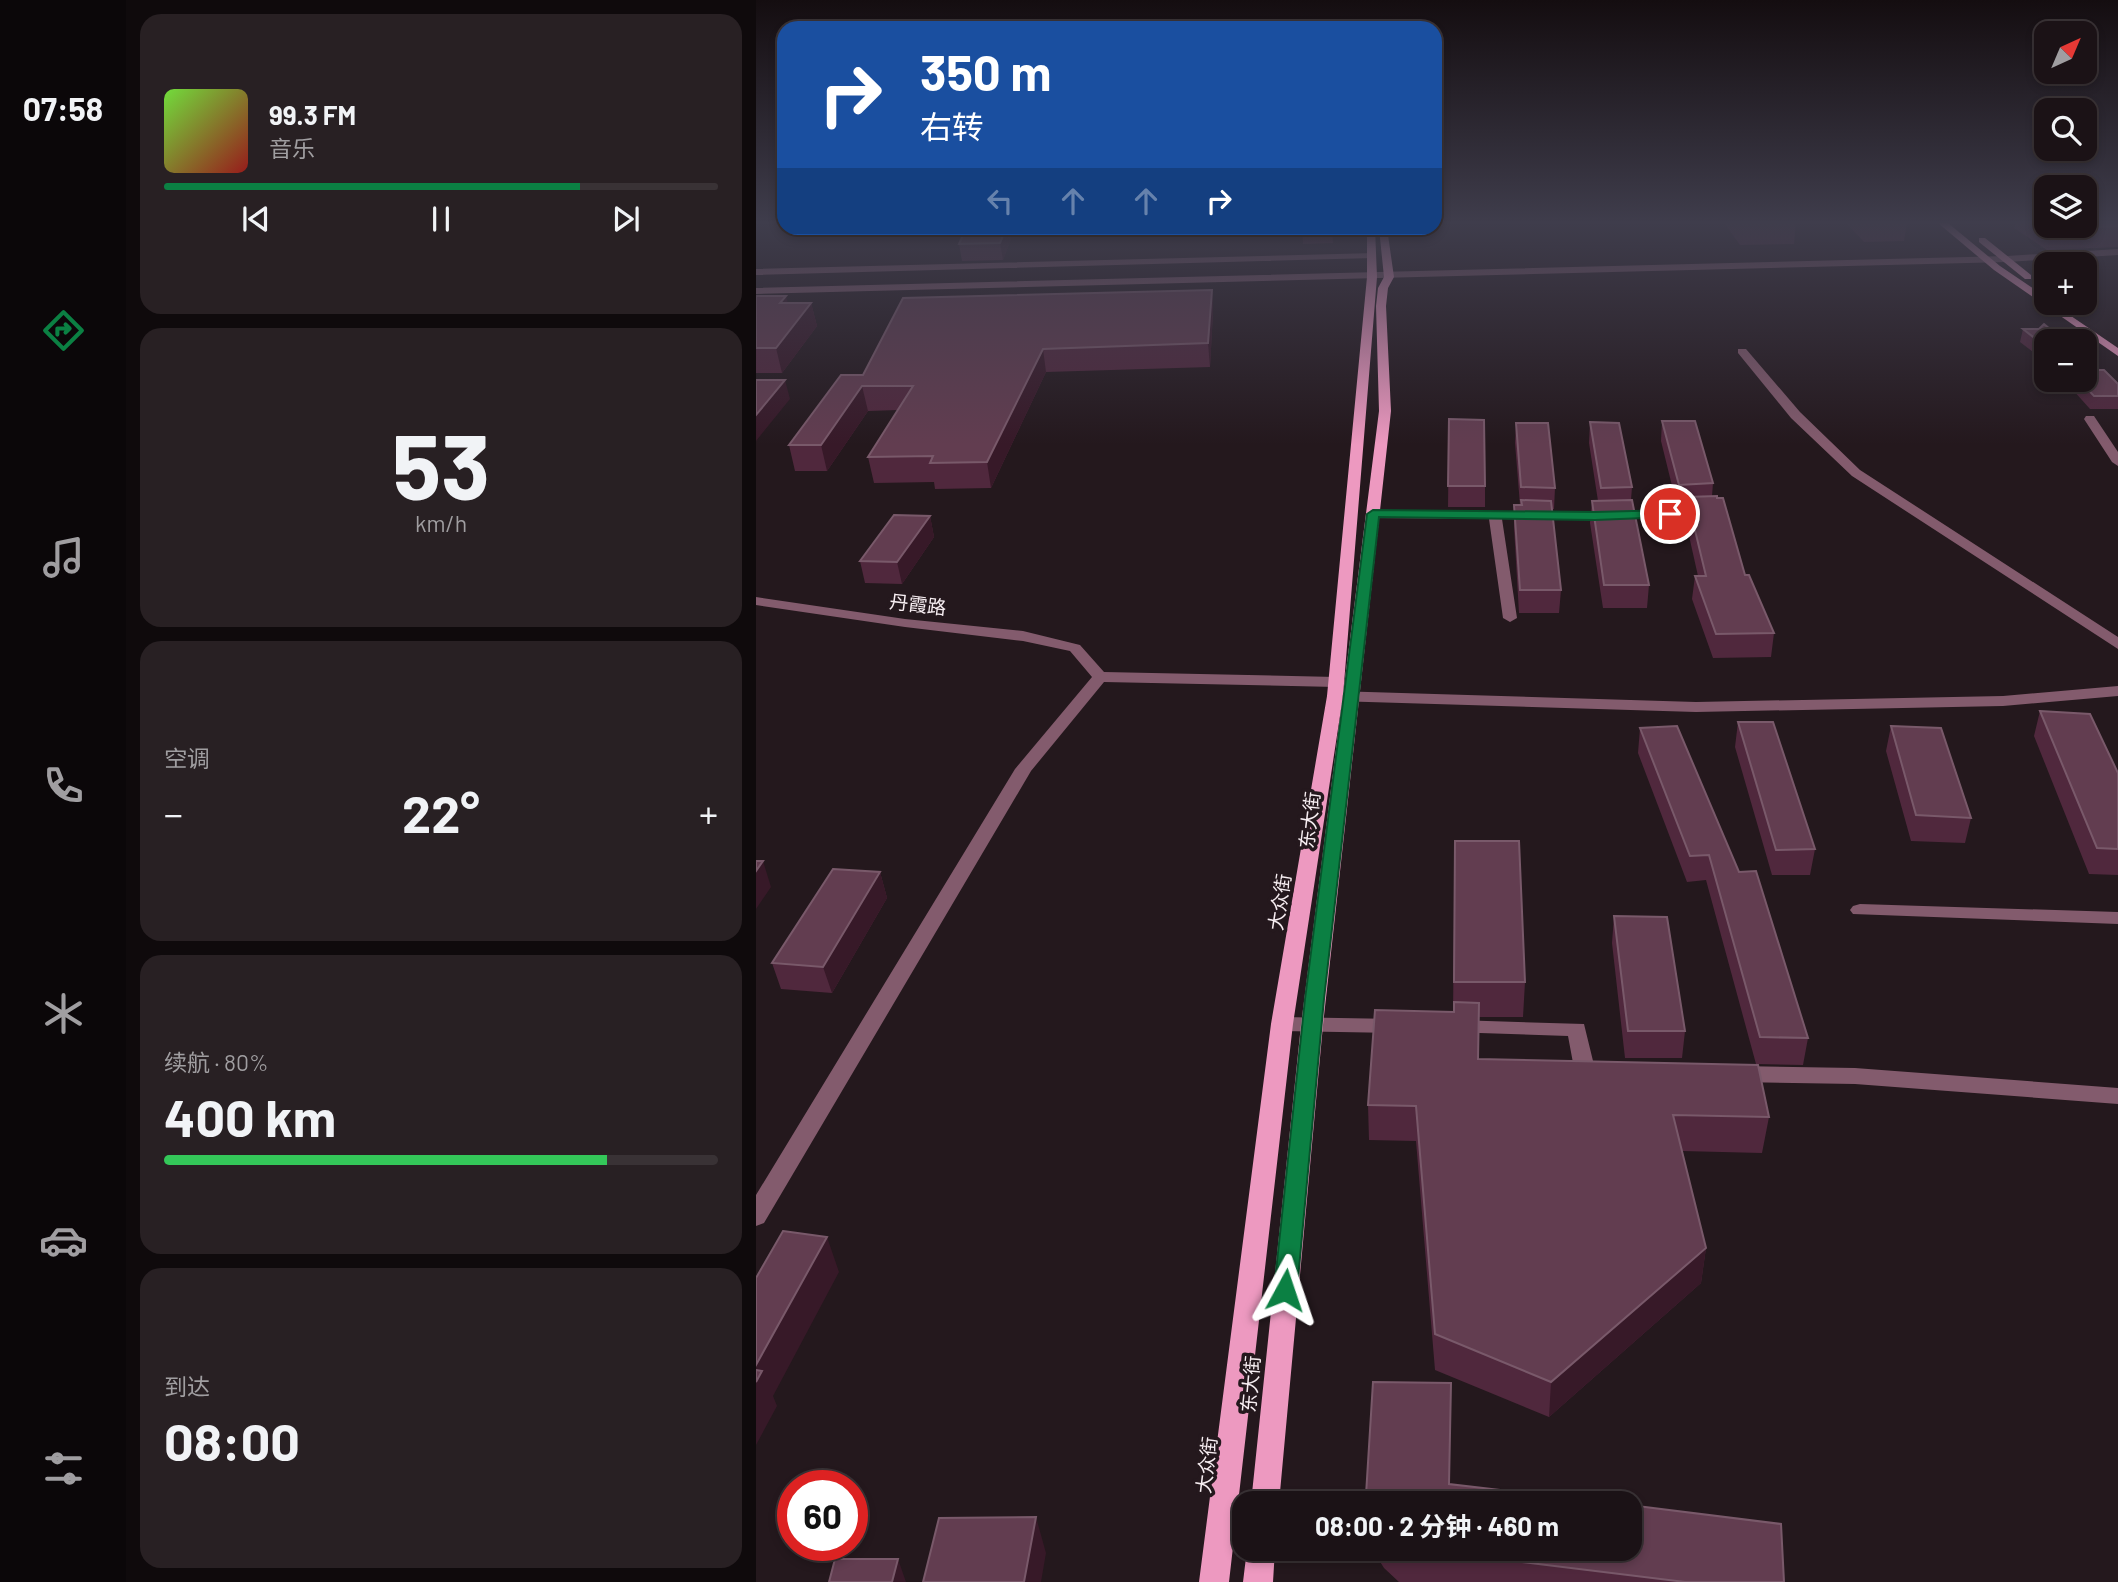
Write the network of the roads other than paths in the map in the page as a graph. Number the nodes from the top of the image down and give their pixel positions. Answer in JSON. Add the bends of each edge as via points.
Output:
{"nodes":[{"id":1,"x":1373,"y":297,"type":"edge"},
{"id":2,"x":1375,"y":297,"type":"edge"},
{"id":3,"x":2063,"y":315,"type":"edge"},
{"id":4,"x":2083,"y":315,"type":"edge"},
{"id":5,"x":2118,"y":339,"type":"edge"},
{"id":6,"x":1742,"y":351,"type":"dead end"},
{"id":7,"x":2118,"y":353,"type":"edge"},
{"id":8,"x":2090,"y":419,"type":"dead end"},
{"id":9,"x":2118,"y":462,"type":"edge"},
{"id":10,"x":1714,"y":511,"type":"edge"},
{"id":11,"x":1373,"y":514,"type":"junction"},
{"id":12,"x":1496,"y":515,"type":"junction"},
{"id":13,"x":756,"y":601,"type":"edge"},
{"id":14,"x":1510,"y":618,"type":"dead end"},
{"id":15,"x":2118,"y":644,"type":"edge"},
{"id":16,"x":1100,"y":677,"type":"junction"},
{"id":17,"x":2118,"y":691,"type":"edge"},
{"id":18,"x":1341,"y":692,"type":"junction"},
{"id":19,"x":1860,"y":910,"type":"dead end"},
{"id":20,"x":2118,"y":918,"type":"edge"},
{"id":21,"x":1282,"y":1024,"type":"junction"},
{"id":22,"x":1312,"y":1025,"type":"junction"},
{"id":23,"x":1611,"y":1073,"type":"edge"},
{"id":24,"x":1720,"y":1074,"type":"edge"},
{"id":25,"x":2118,"y":1096,"type":"edge"},
{"id":26,"x":756,"y":1216,"type":"edge"},
{"id":27,"x":1266,"y":1491,"type":"edge"},
{"id":28,"x":1260,"y":1561,"type":"edge"},
{"id":29,"x":1214,"y":1582,"type":"edge"},
{"id":30,"x":1258,"y":1582,"type":"edge"}],
"edges":[{"from":1,"to":18,"type":"main road","name":"大众街"},
{"from":2,"to":11,"type":"main road","name":"东大街","via":[[1385,411]]},
{"from":3,"to":7,"type":"main road"},
{"from":4,"to":5,"type":"main road"},
{"from":6,"to":15,"type":"street","via":[[1785,406],[1856,472]]},
{"from":8,"to":9,"type":"street"},
{"from":10,"to":12,"type":"street"},
{"from":11,"to":12,"type":"street"},
{"from":11,"to":18,"type":"main road","name":"东大街"},
{"from":12,"to":14,"type":"street"},
{"from":13,"to":16,"type":"street","name":"丹霞路","via":[[1023,636],[1075,648]]},
{"from":16,"to":18,"type":"street"},
{"from":16,"to":26,"type":"street","via":[[1024,769]]},
{"from":17,"to":18,"type":"street","via":[[2003,701],[1696,707]]},
{"from":18,"to":21,"type":"main road","name":"大众街"},
{"from":18,"to":22,"type":"main road","name":"东大街"},
{"from":19,"to":20,"type":"street"},
{"from":21,"to":22,"type":"street"},
{"from":21,"to":29,"type":"main road","name":"大众街"},
{"from":22,"to":23,"type":"street","via":[[1577,1029],[1584,1073]]},
{"from":22,"to":27,"type":"main road","name":"东大街"},
{"from":24,"to":25,"type":"street","via":[[1855,1076]]},
{"from":28,"to":30,"type":"main road"}]}
